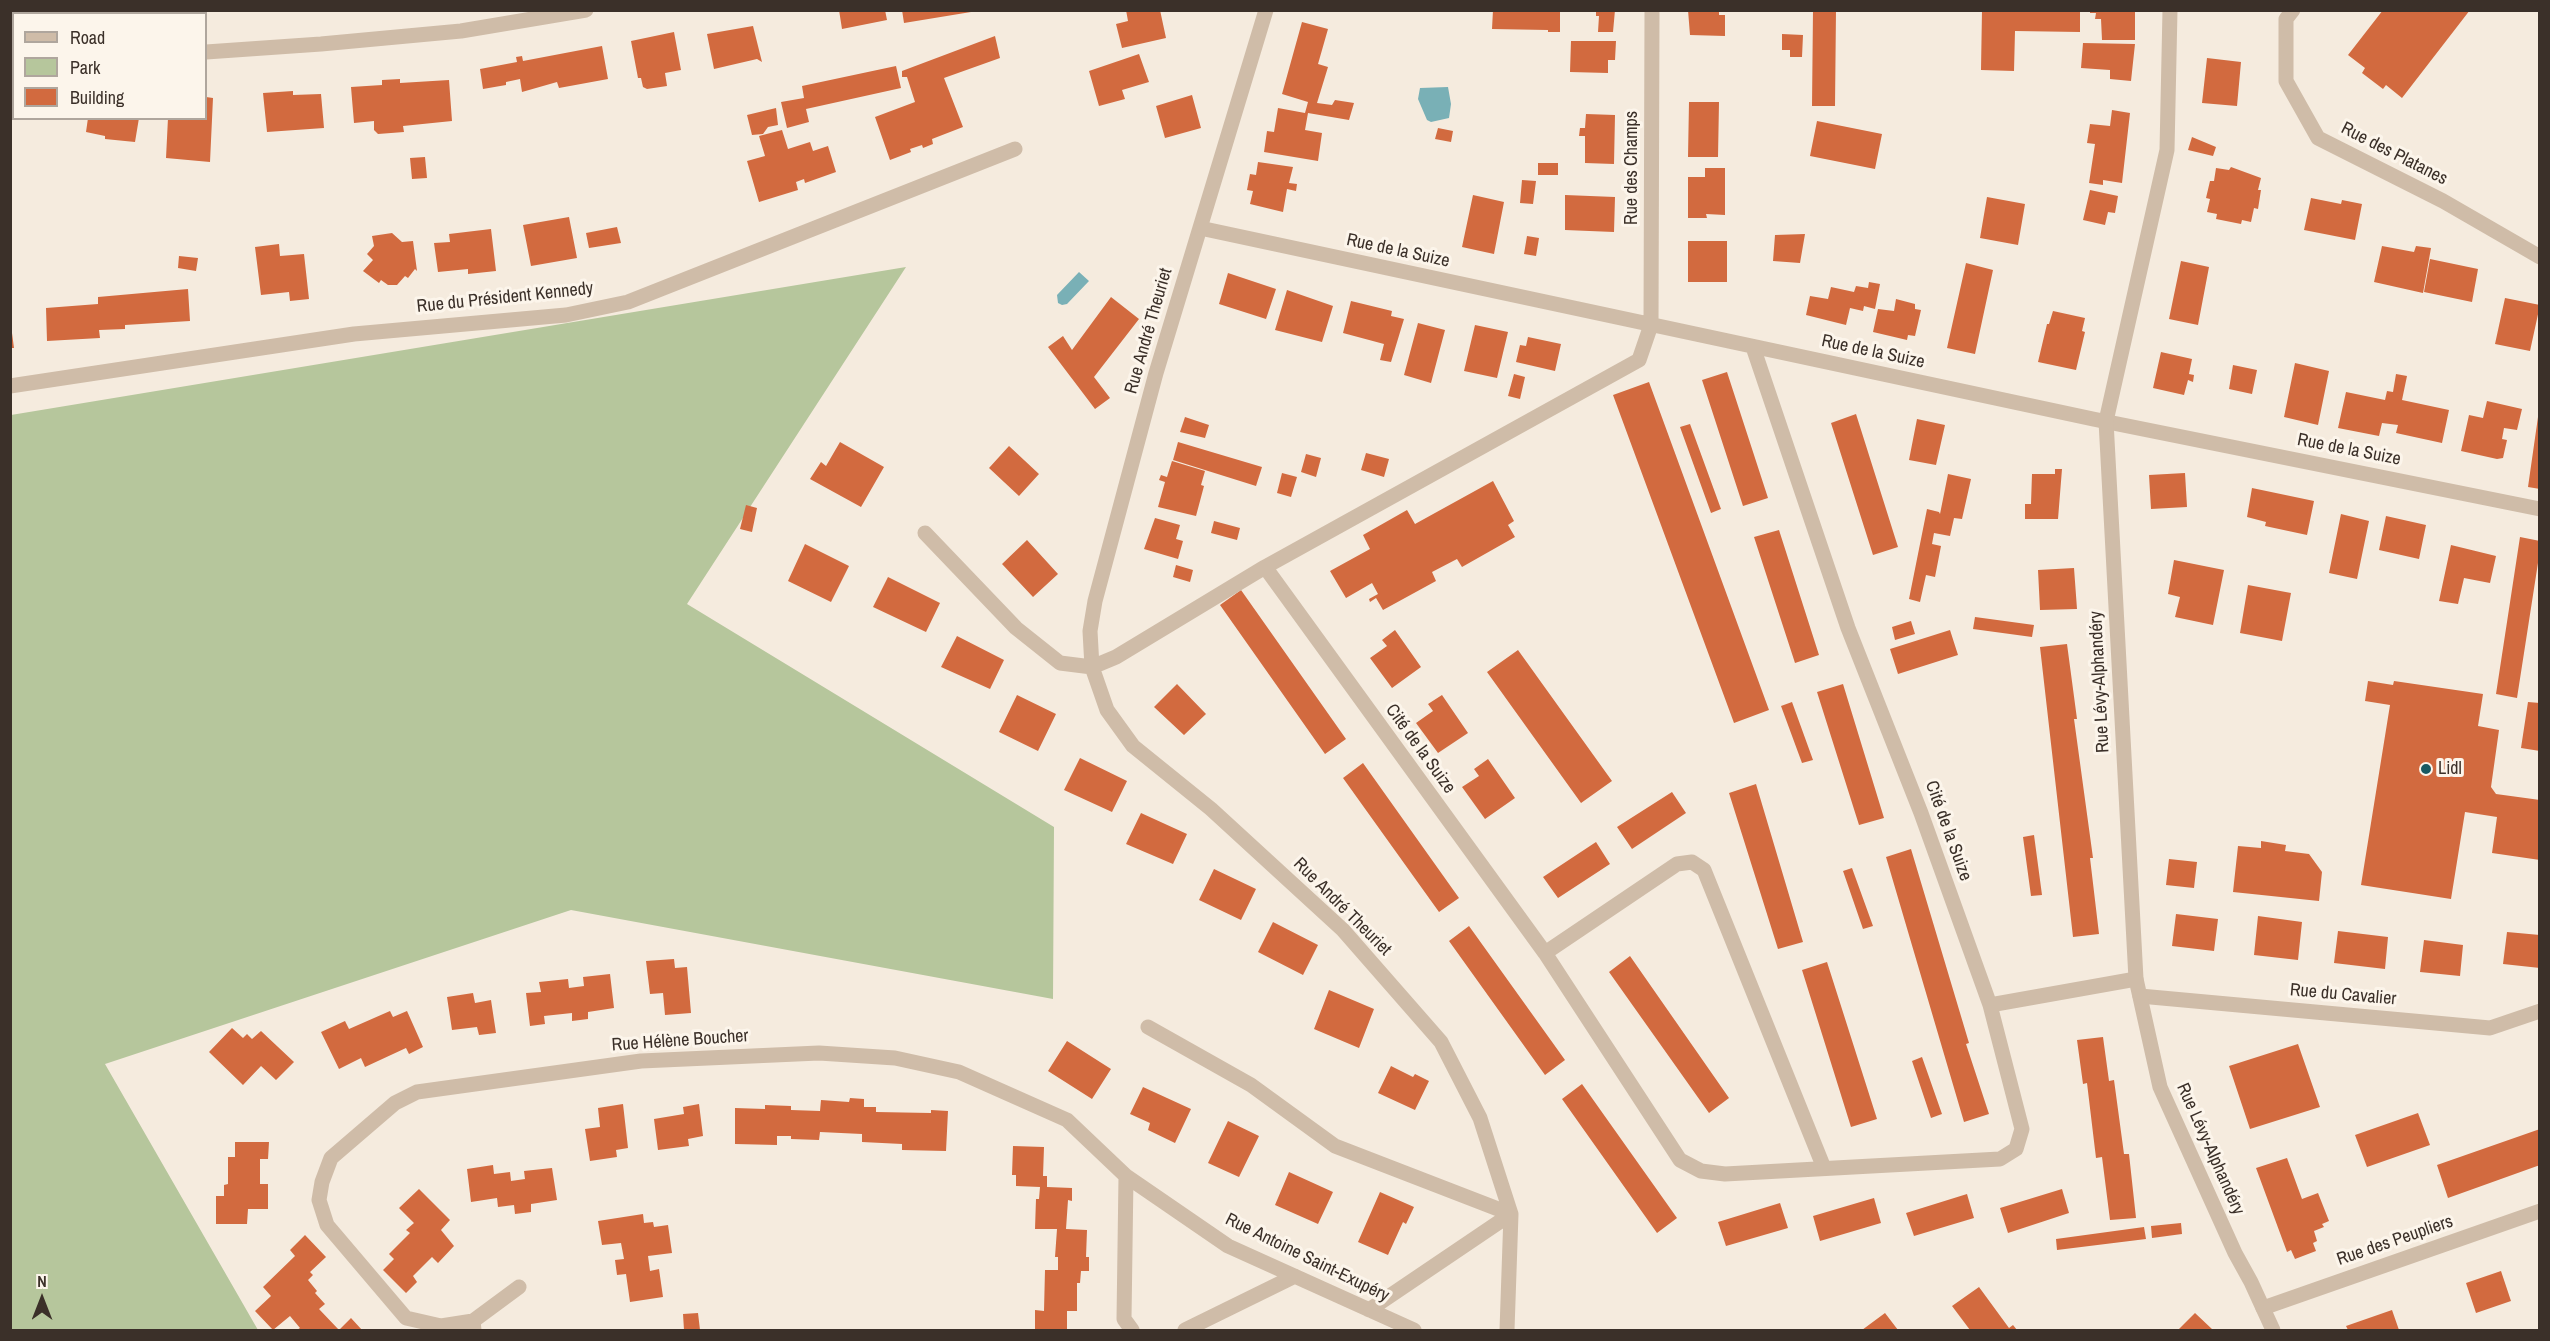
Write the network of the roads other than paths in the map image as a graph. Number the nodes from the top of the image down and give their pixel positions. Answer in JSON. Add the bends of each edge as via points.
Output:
{"nodes":[{"id":1,"x":586,"y":10,"type":"edge"},
{"id":2,"x":1266,"y":10,"type":"edge"},
{"id":3,"x":1652,"y":10,"type":"edge"},
{"id":4,"x":2170,"y":10,"type":"edge"},
{"id":5,"x":2293,"y":10,"type":"edge"},
{"id":6,"x":207,"y":52,"type":"edge"},
{"id":7,"x":1015,"y":149,"type":"dead end"},
{"id":8,"x":1200,"y":228,"type":"junction"},
{"id":9,"x":2540,"y":257,"type":"edge"},
{"id":10,"x":1651,"y":325,"type":"junction"},
{"id":11,"x":1753,"y":347,"type":"junction"},
{"id":12,"x":10,"y":387,"type":"edge"},
{"id":13,"x":2106,"y":421,"type":"junction"},
{"id":14,"x":2540,"y":509,"type":"edge"},
{"id":15,"x":925,"y":533,"type":"dead end"},
{"id":16,"x":1265,"y":567,"type":"junction"},
{"id":17,"x":1092,"y":667,"type":"junction"},
{"id":18,"x":1545,"y":953,"type":"junction"},
{"id":19,"x":2136,"y":979,"type":"junction"},
{"id":20,"x":2140,"y":996,"type":"junction"},
{"id":21,"x":1990,"y":1005,"type":"junction"},
{"id":22,"x":2540,"y":1011,"type":"edge"},
{"id":23,"x":1148,"y":1027,"type":"dead end"},
{"id":24,"x":1824,"y":1168,"type":"junction"},
{"id":25,"x":1126,"y":1176,"type":"junction"},
{"id":26,"x":2540,"y":1211,"type":"edge"},
{"id":27,"x":1511,"y":1214,"type":"junction"},
{"id":28,"x":1295,"y":1276,"type":"junction"},
{"id":29,"x":519,"y":1287,"type":"dead end"},
{"id":30,"x":2263,"y":1308,"type":"junction"},
{"id":31,"x":1369,"y":1310,"type":"junction"},
{"id":32,"x":474,"y":1326,"type":"edge"},
{"id":33,"x":1131,"y":1330,"type":"edge"},
{"id":34,"x":1185,"y":1330,"type":"edge"},
{"id":35,"x":1414,"y":1330,"type":"edge"},
{"id":36,"x":1507,"y":1330,"type":"edge"},
{"id":37,"x":2273,"y":1330,"type":"edge"}],
"edges":[{"from":1,"to":6,"type":"street","via":[[460,31]]},
{"from":2,"to":8,"type":"street","name":"Rue André Theuriet"},
{"from":3,"to":10,"type":"street","name":"Rue des Champs"},
{"from":4,"to":13,"type":"street","name":"Rue Lévy-Alphandéry","via":[[2167,150]]},
{"from":5,"to":9,"type":"street","name":"Rue des Platanes","via":[[2286,19],[2286,81],[2318,138],[2443,201]]},
{"from":7,"to":12,"type":"street","name":"Rue du Président Kennedy","via":[[628,302],[566,315],[354,334]]},
{"from":8,"to":10,"type":"street","name":"Rue de la Suize"},
{"from":8,"to":17,"type":"street","name":"Rue André Theuriet","via":[[1156,373],[1095,601],[1090,631]]},
{"from":10,"to":11,"type":"street","name":"Rue de la Suize"},
{"from":10,"to":16,"type":"street","via":[[1639,360]]},
{"from":11,"to":13,"type":"street","name":"Rue de la Suize"},
{"from":11,"to":21,"type":"street","name":"Cité de la Suize","via":[[1848,628],[1922,813]]},
{"from":13,"to":14,"type":"street","name":"Rue de la Suize"},
{"from":13,"to":19,"type":"street","name":"Rue Lévy-Alphandéry"},
{"from":15,"to":17,"type":"street","via":[[1016,628],[1060,663]]},
{"from":16,"to":17,"type":"street","via":[[1116,657]]},
{"from":16,"to":18,"type":"street","name":"Cité de la Suize"},
{"from":17,"to":27,"type":"street","name":"Rue André Theuriet","via":[[1107,710],[1133,746],[1211,809],[1342,930],[1441,1042],[1480,1118]]},
{"from":18,"to":24,"type":"street","name":"Cité de la Suize","via":[[1680,1160],[1701,1171],[1725,1174]]},
{"from":18,"to":24,"type":"street","via":[[1677,864],[1692,862],[1704,870]]},
{"from":19,"to":20,"type":"street","name":"Rue Lévy-Alphandéry"},
{"from":19,"to":21,"type":"street"},
{"from":20,"to":22,"type":"street","name":"Rue du Cavalier","via":[[2490,1028]]},
{"from":20,"to":30,"type":"street","name":"Rue Lévy-Alphandéry","via":[[2160,1087]]},
{"from":21,"to":24,"type":"street","name":"Cité de la Suize","via":[[2022,1130],[2016,1149],[2000,1159]]},
{"from":23,"to":27,"type":"street","via":[[1251,1085],[1335,1146]]},
{"from":25,"to":28,"type":"street","name":"Rue Antoine Saint-Exupéry","via":[[1228,1246]]},
{"from":25,"to":32,"type":"street","name":"Rue Hélène Boucher","via":[[1067,1120],[959,1072],[895,1058],[819,1053],[641,1061],[417,1092],[395,1103],[332,1158],[319,1200],[327,1225],[406,1318],[441,1326]]},
{"from":25,"to":33,"type":"street","via":[[1124,1319]]},
{"from":26,"to":30,"type":"street","name":"Rue des Peupliers"},
{"from":27,"to":31,"type":"street"},
{"from":27,"to":36,"type":"street","name":"Rue André Theuriet"},
{"from":28,"to":31,"type":"street","name":"Rue Antoine Saint-Exupéry"},
{"from":28,"to":34,"type":"street"},
{"from":29,"to":32,"type":"street","name":"Rue Hélène Boucher"},
{"from":30,"to":37,"type":"street","name":"Rue Lévy-Alphandéry"},
{"from":31,"to":35,"type":"street","name":"Rue Antoine Saint-Exupéry"}]}
